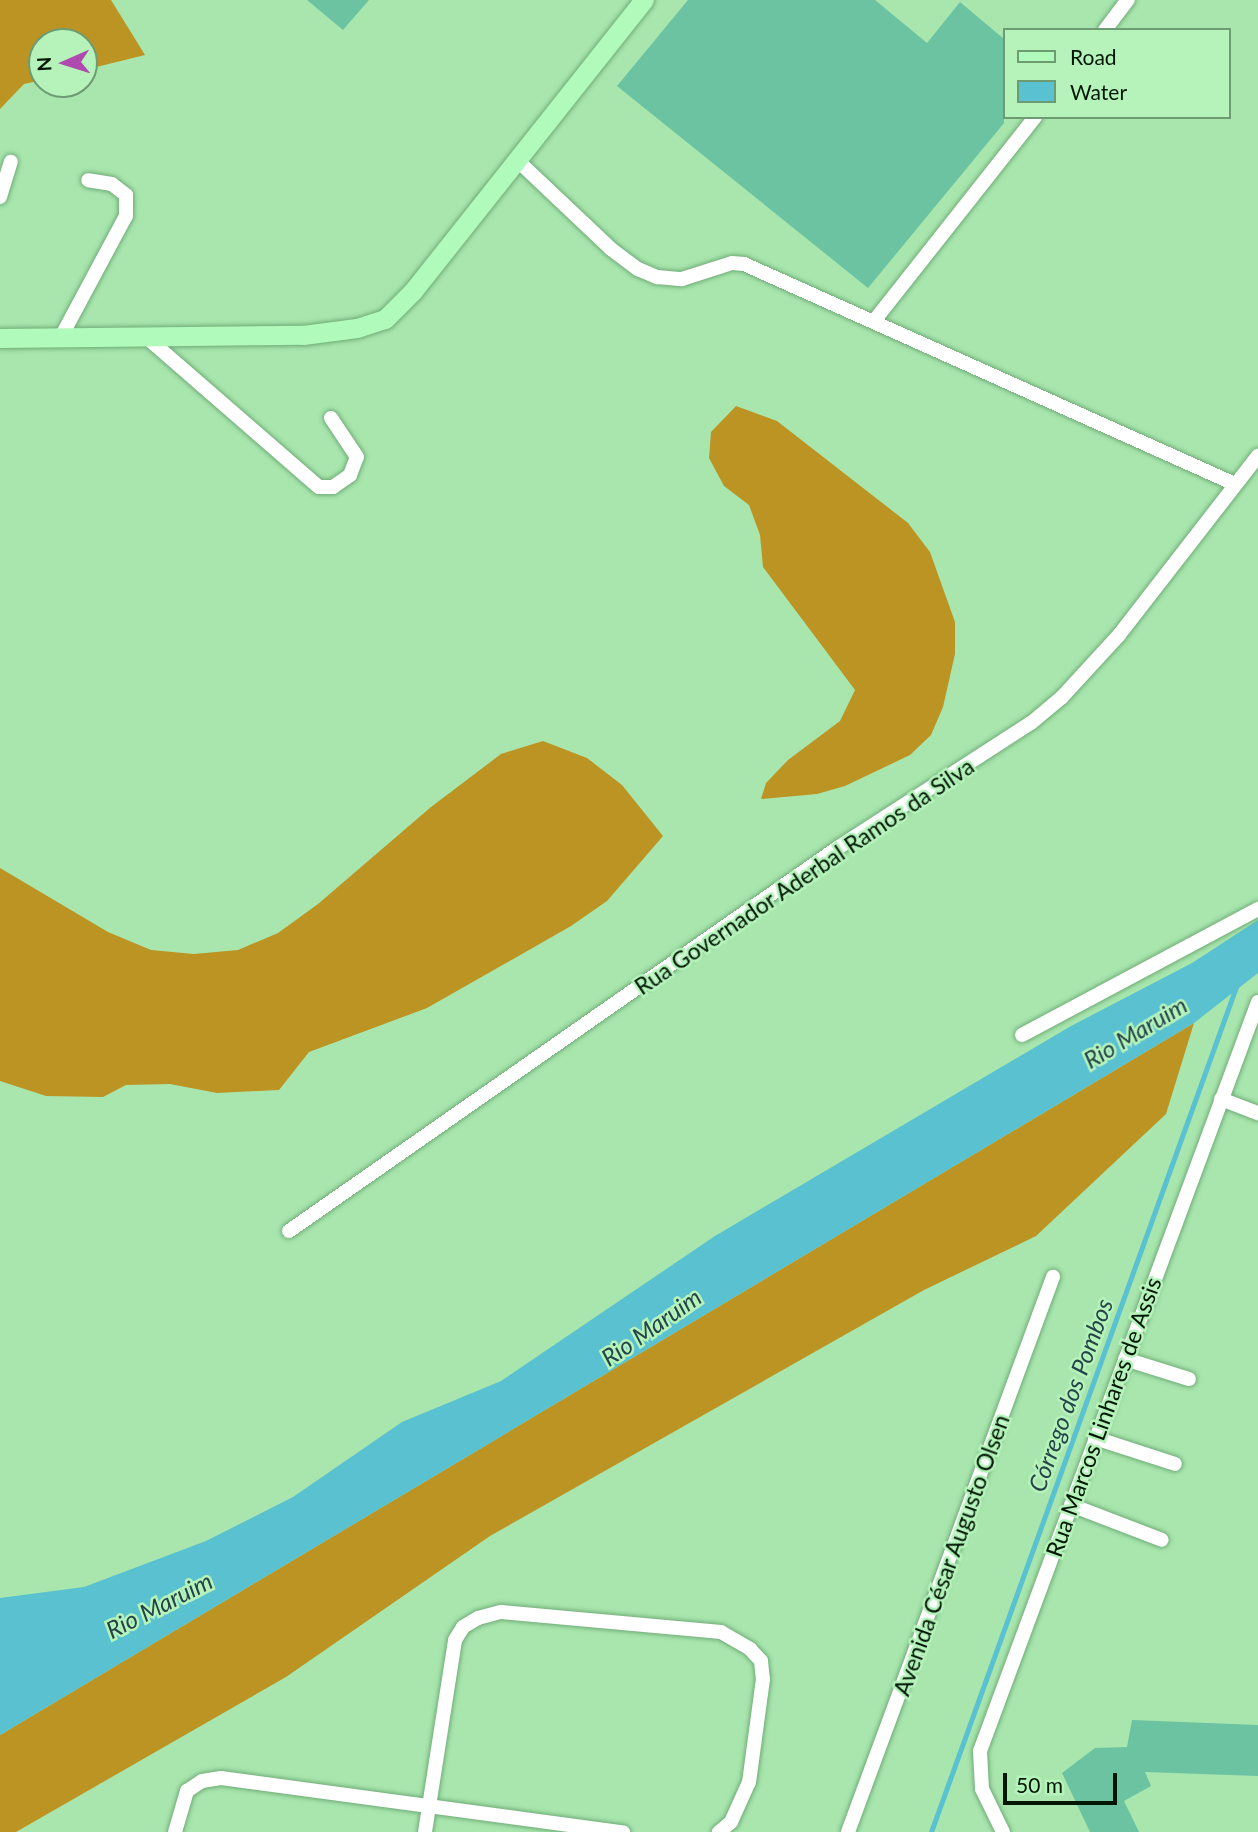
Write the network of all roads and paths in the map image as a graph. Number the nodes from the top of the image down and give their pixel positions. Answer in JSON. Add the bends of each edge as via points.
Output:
{"nodes":[{"id":1,"x":644,"y":0,"type":"edge"},
{"id":2,"x":1128,"y":0,"type":"edge"},
{"id":3,"x":1107,"y":28,"type":"edge"},
{"id":4,"x":1033,"y":119,"type":"edge"},
{"id":5,"x":517,"y":159,"type":"junction"},
{"id":6,"x":11,"y":162,"type":"dead end"},
{"id":7,"x":88,"y":180,"type":"dead end"},
{"id":8,"x":0,"y":197,"type":"edge"},
{"id":9,"x":874,"y":321,"type":"junction"},
{"id":10,"x":145,"y":336,"type":"junction"},
{"id":11,"x":61,"y":337,"type":"junction"},
{"id":12,"x":0,"y":338,"type":"edge"},
{"id":13,"x":331,"y":418,"type":"dead end"},
{"id":14,"x":1258,"y":456,"type":"edge"},
{"id":15,"x":1235,"y":484,"type":"junction"},
{"id":16,"x":1258,"y":909,"type":"edge"},
{"id":17,"x":1258,"y":1002,"type":"edge"},
{"id":18,"x":1255,"y":1019,"type":"edge"},
{"id":19,"x":1021,"y":1035,"type":"dead end"},
{"id":20,"x":1221,"y":1099,"type":"junction"},
{"id":21,"x":1258,"y":1113,"type":"edge"},
{"id":22,"x":289,"y":1231,"type":"dead end"},
{"id":23,"x":1053,"y":1278,"type":"dead end"},
{"id":24,"x":1125,"y":1359,"type":"junction"},
{"id":25,"x":1189,"y":1379,"type":"dead end"},
{"id":26,"x":1096,"y":1438,"type":"junction"},
{"id":27,"x":1175,"y":1464,"type":"dead end"},
{"id":28,"x":1070,"y":1505,"type":"junction"},
{"id":29,"x":1162,"y":1540,"type":"dead end"},
{"id":30,"x":429,"y":1806,"type":"junction"},
{"id":31,"x":175,"y":1832,"type":"edge"},
{"id":32,"x":425,"y":1832,"type":"edge"},
{"id":33,"x":623,"y":1832,"type":"edge"},
{"id":34,"x":719,"y":1832,"type":"edge"},
{"id":35,"x":848,"y":1832,"type":"edge"},
{"id":36,"x":1003,"y":1832,"type":"edge"}],
"edges":[{"from":1,"to":5,"type":"main road"},
{"from":2,"to":3,"type":"street"},
{"from":4,"to":9,"type":"street"},
{"from":5,"to":9,"type":"street","via":[[638,269],[682,279],[732,262],[744,264]]},
{"from":5,"to":10,"type":"main road","via":[[413,291],[385,319],[303,335]]},
{"from":6,"to":8,"type":"street"},
{"from":7,"to":11,"type":"street","via":[[111,184],[126,195],[126,216]]},
{"from":9,"to":15,"type":"street"},
{"from":10,"to":11,"type":"main road"},
{"from":10,"to":13,"type":"street","via":[[319,488],[333,487],[351,475],[356,457]]},
{"from":11,"to":12,"type":"main road"},
{"from":14,"to":15,"type":"street","name":"Rua Governador Aderbal Ramos da Silva"},
{"from":15,"to":22,"type":"street","name":"Rua Governador Aderbal Ramos da Silva","via":[[1119,635],[1062,697],[1031,723],[827,856]]},
{"from":16,"to":19,"type":"street"},
{"from":17,"to":18,"type":"street","name":"Rua Marcos Linhares de Assis"},
{"from":18,"to":20,"type":"street","name":"Rua Marcos Linhares de Assis"},
{"from":20,"to":21,"type":"street"},
{"from":20,"to":24,"type":"street","name":"Rua Marcos Linhares de Assis"},
{"from":23,"to":35,"type":"street","name":"Avenida César Augusto Olsen"},
{"from":24,"to":25,"type":"street"},
{"from":24,"to":26,"type":"street","name":"Rua Marcos Linhares de Assis"},
{"from":26,"to":27,"type":"street"},
{"from":26,"to":28,"type":"street","name":"Rua Marcos Linhares de Assis"},
{"from":28,"to":29,"type":"street"},
{"from":28,"to":36,"type":"street","name":"Rua Marcos Linhares de Assis","via":[[980,1751],[982,1789]]},
{"from":30,"to":31,"type":"street","via":[[249,1779],[202,1781],[187,1791]]},
{"from":30,"to":32,"type":"street"},
{"from":30,"to":33,"type":"street"},
{"from":30,"to":34,"type":"street","via":[[455,1640],[463,1627],[501,1612],[721,1632],[750,1649],[761,1661],[763,1679],[749,1782],[731,1822]]}]}
